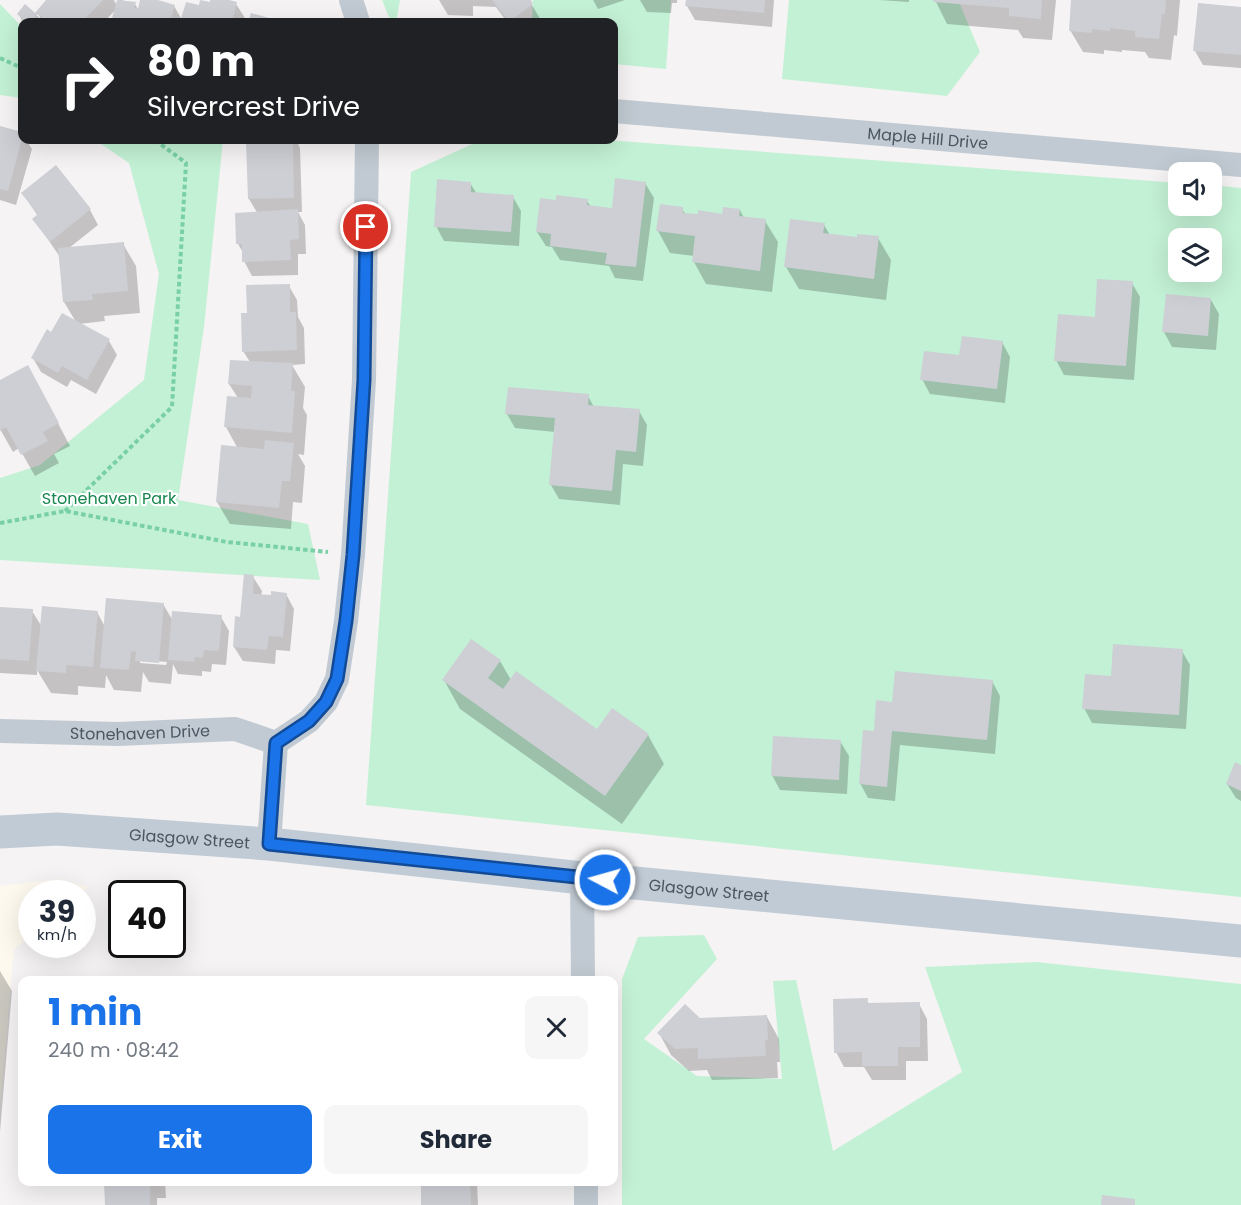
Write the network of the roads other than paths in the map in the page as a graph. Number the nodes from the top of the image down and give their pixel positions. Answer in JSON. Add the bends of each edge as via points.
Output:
{"nodes":[{"id":1,"x":351,"y":0,"type":"edge"},
{"id":2,"x":357,"y":18,"type":"edge"},
{"id":3,"x":618,"y":111,"type":"edge"},
{"id":4,"x":368,"y":144,"type":"edge"},
{"id":5,"x":1241,"y":165,"type":"edge"},
{"id":6,"x":0,"y":731,"type":"edge"},
{"id":7,"x":276,"y":743,"type":"junction"},
{"id":8,"x":0,"y":832,"type":"edge"},
{"id":9,"x":269,"y":844,"type":"junction"},
{"id":10,"x":582,"y":878,"type":"junction"},
{"id":11,"x":1241,"y":941,"type":"edge"},
{"id":12,"x":583,"y":976,"type":"edge"},
{"id":13,"x":586,"y":1186,"type":"edge"},
{"id":14,"x":586,"y":1205,"type":"edge"}],
"edges":[{"from":1,"to":2,"type":"street"},
{"from":3,"to":5,"type":"street","name":"Maple Hill Drive"},
{"from":4,"to":7,"type":"street","via":[[364,380],[346,621],[337,679],[326,702],[309,721]]},
{"from":6,"to":7,"type":"street","name":"Stonehaven Drive","via":[[118,734],[235,729]]},
{"from":7,"to":9,"type":"street"},
{"from":8,"to":9,"type":"street","name":"Glasgow Street","via":[[57,829]]},
{"from":9,"to":10,"type":"street","name":"Glasgow Street"},
{"from":10,"to":11,"type":"street","name":"Glasgow Street"},
{"from":10,"to":12,"type":"street"},
{"from":13,"to":14,"type":"street"}]}
